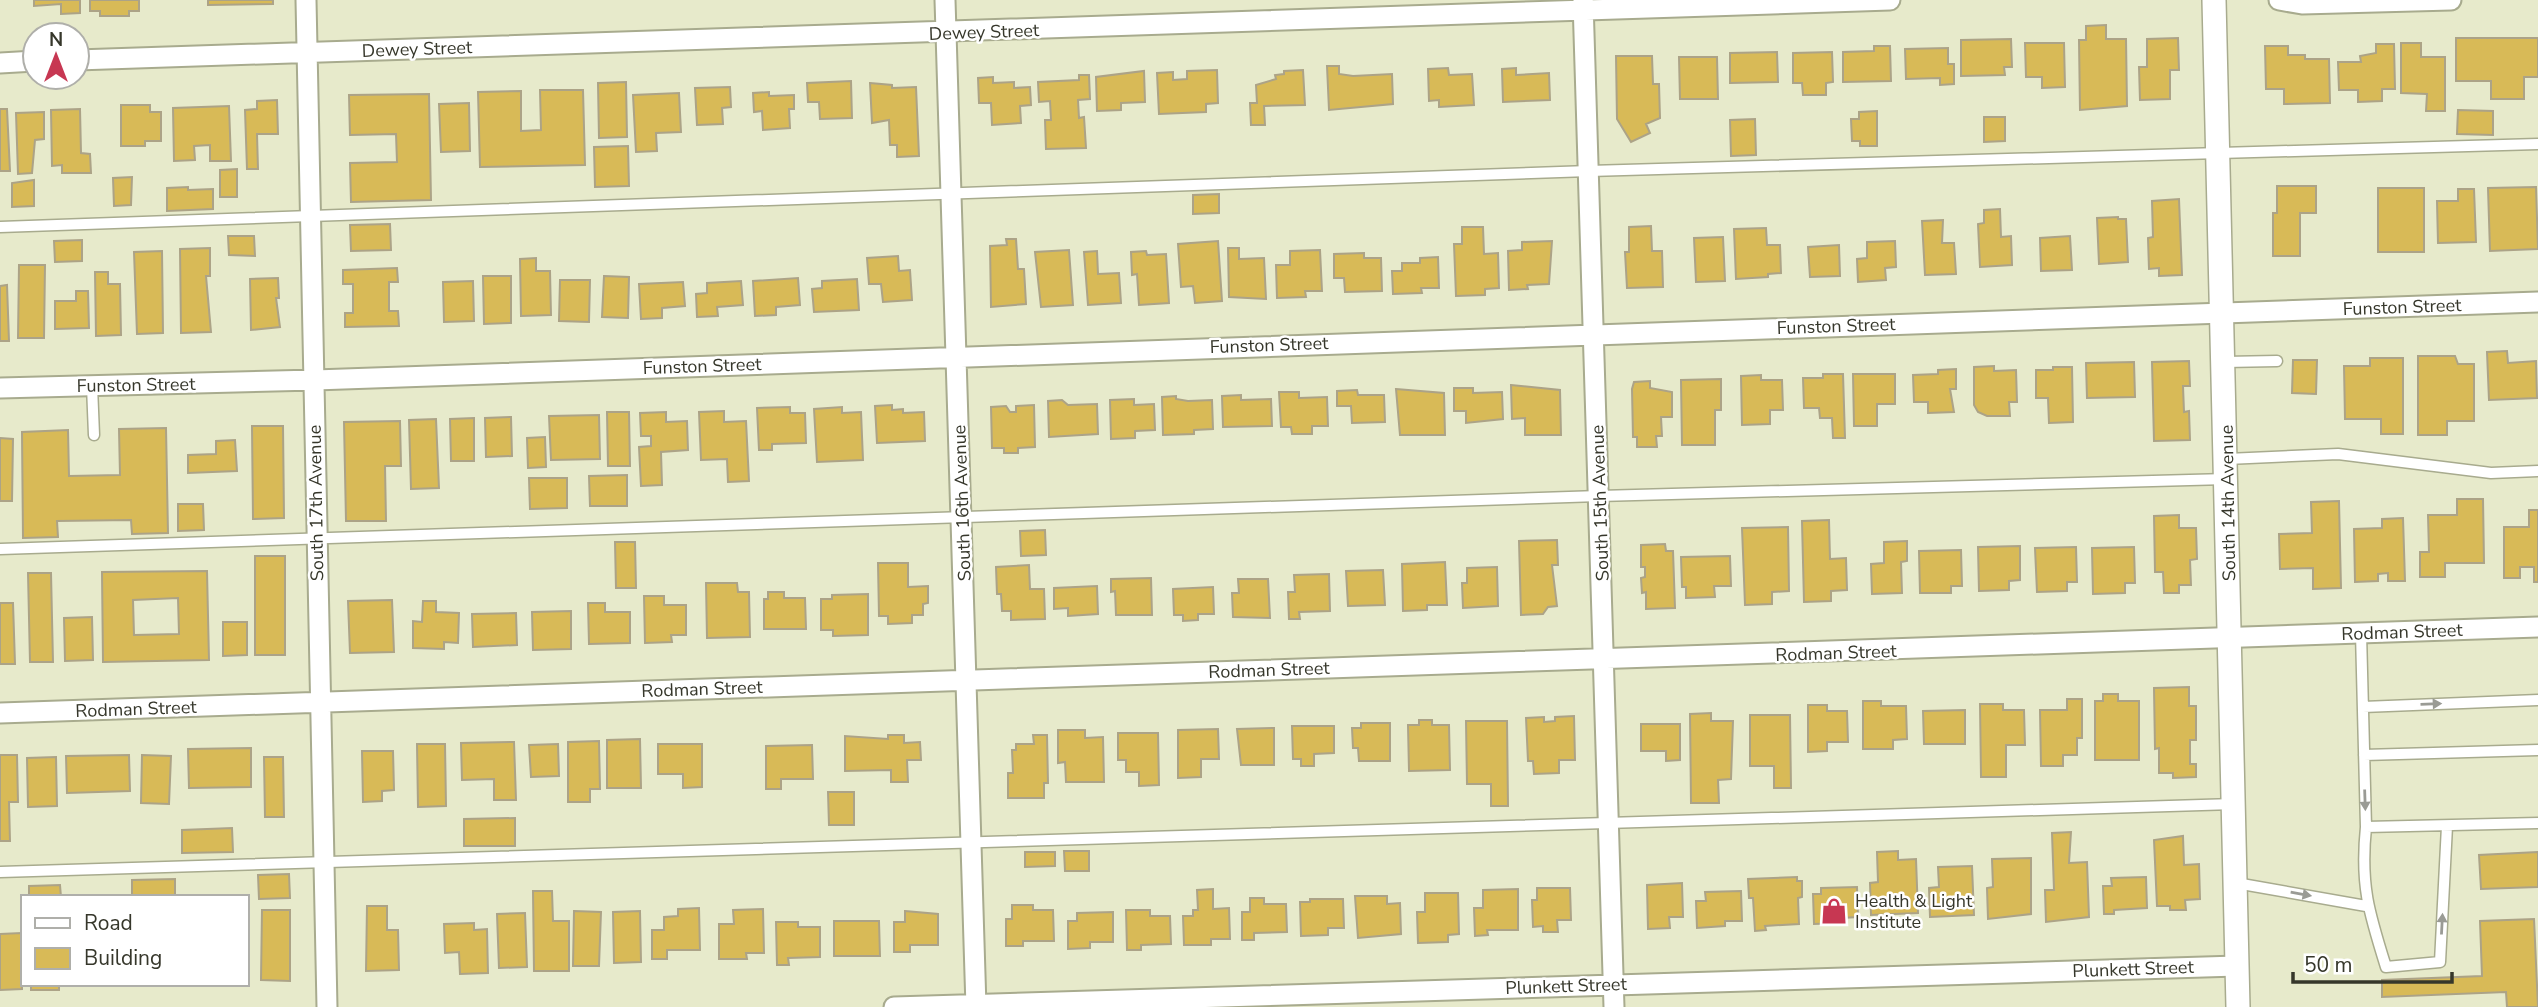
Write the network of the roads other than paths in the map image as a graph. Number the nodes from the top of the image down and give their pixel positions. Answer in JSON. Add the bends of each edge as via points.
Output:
{"nodes":[{"id":1,"x":306,"y":0,"type":"edge"},
{"id":2,"x":945,"y":0,"type":"edge"},
{"id":3,"x":1890,"y":0,"type":"edge"},
{"id":4,"x":2214,"y":0,"type":"edge"},
{"id":5,"x":2279,"y":0,"type":"edge"},
{"id":6,"x":2451,"y":0,"type":"edge"},
{"id":7,"x":1584,"y":6,"type":"edge"},
{"id":8,"x":946,"y":34,"type":"junction"},
{"id":9,"x":307,"y":52,"type":"junction"},
{"id":10,"x":91,"y":60,"type":"edge"},
{"id":11,"x":21,"y":62,"type":"edge"},
{"id":12,"x":0,"y":63,"type":"edge"},
{"id":13,"x":2538,"y":144,"type":"edge"},
{"id":14,"x":2219,"y":152,"type":"junction"},
{"id":15,"x":1589,"y":171,"type":"junction"},
{"id":16,"x":952,"y":195,"type":"junction"},
{"id":17,"x":311,"y":216,"type":"junction"},
{"id":18,"x":0,"y":227,"type":"edge"},
{"id":19,"x":2538,"y":302,"type":"edge"},
{"id":20,"x":2223,"y":313,"type":"junction"},
{"id":21,"x":1595,"y":334,"type":"junction"},
{"id":22,"x":957,"y":356,"type":"junction"},
{"id":23,"x":2277,"y":361,"type":"dead end"},
{"id":24,"x":2225,"y":362,"type":"junction"},
{"id":25,"x":314,"y":380,"type":"junction"},
{"id":26,"x":92,"y":386,"type":"junction"},
{"id":27,"x":0,"y":388,"type":"edge"},
{"id":28,"x":94,"y":435,"type":"dead end"},
{"id":29,"x":2227,"y":469,"type":"junction"},
{"id":30,"x":2538,"y":471,"type":"edge"},
{"id":31,"x":1599,"y":496,"type":"junction"},
{"id":32,"x":963,"y":517,"type":"junction"},
{"id":33,"x":317,"y":537,"type":"junction"},
{"id":34,"x":0,"y":549,"type":"edge"},
{"id":35,"x":2538,"y":627,"type":"edge"},
{"id":36,"x":2361,"y":634,"type":"junction"},
{"id":37,"x":2232,"y":639,"type":"junction"},
{"id":38,"x":1604,"y":661,"type":"junction"},
{"id":39,"x":968,"y":679,"type":"junction"},
{"id":40,"x":2538,"y":700,"type":"edge"},
{"id":41,"x":320,"y":703,"type":"junction"},
{"id":42,"x":2363,"y":706,"type":"junction"},
{"id":43,"x":0,"y":713,"type":"edge"},
{"id":44,"x":2538,"y":750,"type":"edge"},
{"id":45,"x":2364,"y":755,"type":"junction"},
{"id":46,"x":2234,"y":804,"type":"junction"},
{"id":47,"x":1609,"y":822,"type":"junction"},
{"id":48,"x":2538,"y":823,"type":"edge"},
{"id":49,"x":2447,"y":826,"type":"junction"},
{"id":50,"x":2366,"y":827,"type":"junction"},
{"id":51,"x":972,"y":842,"type":"junction"},
{"id":52,"x":323,"y":862,"type":"junction"},
{"id":53,"x":0,"y":872,"type":"edge"},
{"id":54,"x":2236,"y":883,"type":"junction"},
{"id":55,"x":2366,"y":906,"type":"junction"},
{"id":56,"x":2237,"y":966,"type":"junction"},
{"id":57,"x":1614,"y":985,"type":"junction"},
{"id":58,"x":976,"y":1006,"type":"edge"},
{"id":59,"x":327,"y":1007,"type":"edge"},
{"id":60,"x":894,"y":1007,"type":"edge"},
{"id":61,"x":1614,"y":1007,"type":"edge"},
{"id":62,"x":2238,"y":1007,"type":"edge"}],
"edges":[{"from":1,"to":9,"type":"street","name":"South 17th Avenue"},
{"from":2,"to":8,"type":"street","name":"South 16th Avenue"},
{"from":3,"to":7,"type":"street","name":"Dewey Street"},
{"from":4,"to":14,"type":"street","name":"South 14th Avenue"},
{"from":5,"to":6,"type":"street","via":[[2302,4]]},
{"from":7,"to":8,"type":"street","name":"Dewey Street"},
{"from":7,"to":15,"type":"street","name":"South 15th Avenue"},
{"from":8,"to":9,"type":"street","name":"Dewey Street"},
{"from":8,"to":16,"type":"street","name":"South 16th Avenue"},
{"from":9,"to":10,"type":"street","name":"Dewey Street"},
{"from":9,"to":17,"type":"street","name":"South 17th Avenue"},
{"from":11,"to":12,"type":"street"},
{"from":13,"to":14,"type":"lane"},
{"from":14,"to":15,"type":"lane"},
{"from":14,"to":20,"type":"street","name":"South 14th Avenue"},
{"from":15,"to":16,"type":"lane"},
{"from":15,"to":21,"type":"street","name":"South 15th Avenue"},
{"from":16,"to":17,"type":"lane"},
{"from":16,"to":22,"type":"street","name":"South 16th Avenue"},
{"from":17,"to":18,"type":"lane"},
{"from":17,"to":25,"type":"street","name":"South 17th Avenue"},
{"from":19,"to":20,"type":"street","name":"Funston Street"},
{"from":20,"to":21,"type":"street","name":"Funston Street"},
{"from":20,"to":24,"type":"street","name":"South 14th Avenue"},
{"from":21,"to":22,"type":"street","name":"Funston Street"},
{"from":21,"to":31,"type":"street","name":"South 15th Avenue"},
{"from":22,"to":25,"type":"street","name":"Funston Street"},
{"from":22,"to":32,"type":"street","name":"South 16th Avenue"},
{"from":23,"to":24,"type":"lane"},
{"from":24,"to":29,"type":"street","name":"South 14th Avenue"},
{"from":25,"to":26,"type":"street","name":"Funston Street"},
{"from":25,"to":33,"type":"street","name":"South 17th Avenue"},
{"from":26,"to":27,"type":"street","name":"Funston Street"},
{"from":26,"to":28,"type":"lane"},
{"from":29,"to":30,"type":"lane","via":[[2338,454],[2491,473]]},
{"from":29,"to":31,"type":"lane"},
{"from":29,"to":37,"type":"street","name":"South 14th Avenue"},
{"from":31,"to":32,"type":"lane"},
{"from":31,"to":38,"type":"street","name":"South 15th Avenue"},
{"from":32,"to":33,"type":"lane"},
{"from":32,"to":39,"type":"street","name":"South 16th Avenue"},
{"from":33,"to":34,"type":"lane"},
{"from":33,"to":41,"type":"street","name":"South 17th Avenue"},
{"from":35,"to":36,"type":"street","name":"Rodman Street"},
{"from":36,"to":37,"type":"street","name":"Rodman Street"},
{"from":36,"to":42,"type":"lane"},
{"from":37,"to":38,"type":"street","name":"Rodman Street"},
{"from":37,"to":46,"type":"street","name":"South 14th Avenue"},
{"from":38,"to":39,"type":"street","name":"Rodman Street"},
{"from":38,"to":47,"type":"street","name":"South 15th Avenue"},
{"from":39,"to":41,"type":"street","name":"Rodman Street"},
{"from":39,"to":51,"type":"street","name":"South 16th Avenue"},
{"from":42,"to":40,"type":"lane","one_way":true},
{"from":41,"to":43,"type":"street","name":"Rodman Street"},
{"from":41,"to":52,"type":"street","name":"South 17th Avenue"},
{"from":42,"to":45,"type":"lane"},
{"from":44,"to":45,"type":"lane"},
{"from":45,"to":50,"type":"lane","one_way":true},
{"from":46,"to":47,"type":"lane"},
{"from":46,"to":54,"type":"street","name":"South 14th Avenue"},
{"from":47,"to":51,"type":"lane"},
{"from":47,"to":57,"type":"street","name":"South 15th Avenue"},
{"from":48,"to":49,"type":"lane"},
{"from":49,"to":50,"type":"lane"},
{"from":55,"to":49,"type":"lane","one_way":true,"via":[[2386,967],[2440,962]]},
{"from":50,"to":55,"type":"lane"},
{"from":51,"to":52,"type":"lane"},
{"from":51,"to":58,"type":"street","name":"South 16th Avenue"},
{"from":52,"to":53,"type":"lane"},
{"from":52,"to":59,"type":"street","name":"South 17th Avenue"},
{"from":54,"to":55,"type":"lane","one_way":true},
{"from":54,"to":56,"type":"street","name":"South 14th Avenue"},
{"from":56,"to":57,"type":"street","name":"Plunkett Street"},
{"from":56,"to":62,"type":"street","name":"South 14th Avenue"},
{"from":57,"to":58,"type":"street","name":"Plunkett Street"},
{"from":57,"to":61,"type":"street","name":"South 15th Avenue"},
{"from":58,"to":60,"type":"street","name":"Plunkett Street"}]}
